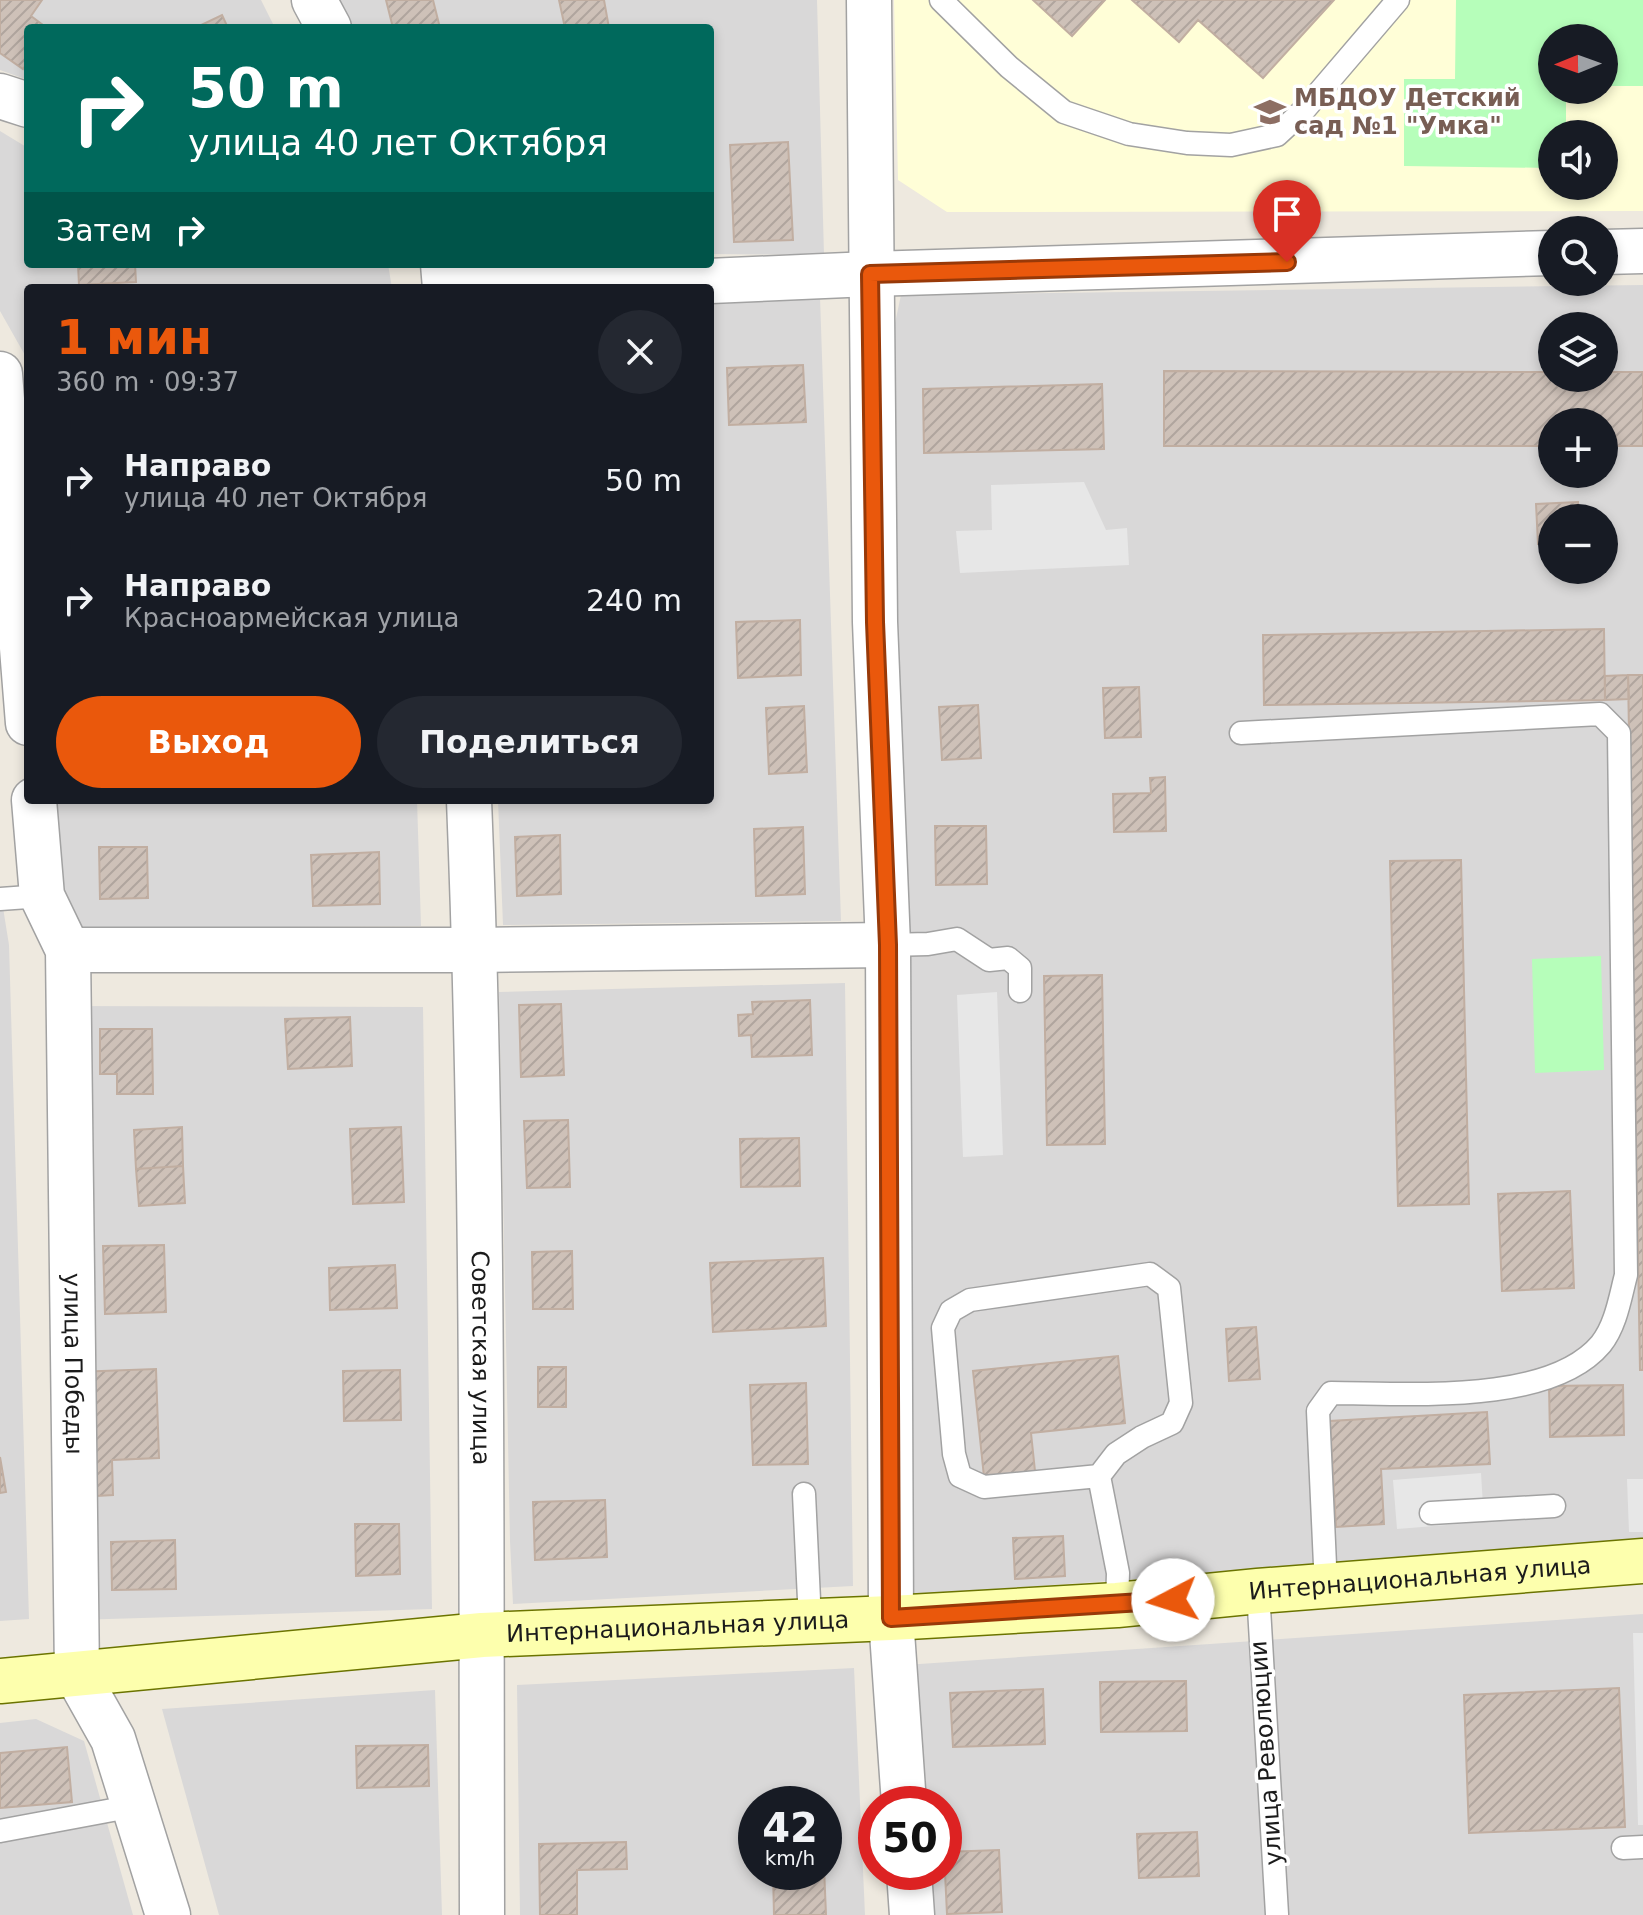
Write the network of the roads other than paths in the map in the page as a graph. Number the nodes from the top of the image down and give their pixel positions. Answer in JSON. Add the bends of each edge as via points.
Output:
{"nodes":[{"id":1,"x":314,"y":0,"type":"edge"},
{"id":2,"x":869,"y":0,"type":"edge"},
{"id":3,"x":941,"y":0,"type":"edge"},
{"id":4,"x":1398,"y":0,"type":"edge"},
{"id":5,"x":327,"y":24,"type":"edge"},
{"id":6,"x":0,"y":96,"type":"edge"},
{"id":7,"x":24,"y":104,"type":"edge"},
{"id":8,"x":1643,"y":251,"type":"edge"},
{"id":9,"x":1618,"y":252,"type":"edge"},
{"id":10,"x":1538,"y":253,"type":"edge"},
{"id":11,"x":530,"y":268,"type":"edge"},
{"id":12,"x":618,"y":274,"type":"edge"},
{"id":13,"x":870,"y":274,"type":"junction"},
{"id":14,"x":0,"y":374,"type":"edge"},
{"id":15,"x":24,"y":673,"type":"edge"},
{"id":16,"x":1241,"y":733,"type":"dead end"},
{"id":17,"x":33,"y":804,"type":"edge"},
{"id":18,"x":469,"y":804,"type":"edge"},
{"id":19,"x":21,"y":897,"type":"edge"},
{"id":20,"x":888,"y":945,"type":"junction"},
{"id":21,"x":68,"y":950,"type":"junction"},
{"id":22,"x":475,"y":950,"type":"junction"},
{"id":23,"x":1020,"y":991,"type":"dead end"},
{"id":24,"x":1099,"y":1476,"type":"junction"},
{"id":25,"x":804,"y":1494,"type":"dead end"},
{"id":26,"x":1554,"y":1506,"type":"dead end"},
{"id":27,"x":1431,"y":1513,"type":"dead end"},
{"id":28,"x":1643,"y":1561,"type":"edge"},
{"id":29,"x":1326,"y":1587,"type":"junction"},
{"id":30,"x":1258,"y":1591,"type":"junction"},
{"id":31,"x":1117,"y":1605,"type":"junction"},
{"id":32,"x":891,"y":1618,"type":"junction"},
{"id":33,"x":810,"y":1621,"type":"junction"},
{"id":34,"x":482,"y":1635,"type":"junction"},
{"id":35,"x":77,"y":1675,"type":"junction"},
{"id":36,"x":0,"y":1681,"type":"edge"},
{"id":37,"x":903,"y":1786,"type":"edge"},
{"id":38,"x":134,"y":1806,"type":"junction"},
{"id":39,"x":0,"y":1831,"type":"edge"},
{"id":40,"x":910,"y":1890,"type":"edge"},
{"id":41,"x":482,"y":1914,"type":"edge"},
{"id":42,"x":1277,"y":1914,"type":"edge"},
{"id":43,"x":168,"y":1915,"type":"edge"},
{"id":44,"x":912,"y":1915,"type":"edge"}],
"edges":[{"from":1,"to":5,"type":"street"},
{"from":2,"to":13,"type":"street"},
{"from":3,"to":4,"type":"lane","via":[[1064,112],[1129,134],[1231,145],[1277,135]]},
{"from":6,"to":7,"type":"street"},
{"from":8,"to":9,"type":"street"},
{"from":10,"to":13,"type":"street"},
{"from":11,"to":12,"type":"street"},
{"from":12,"to":13,"type":"street"},
{"from":13,"to":20,"type":"street","via":[[875,622]]},
{"from":14,"to":15,"type":"street"},
{"from":16,"to":29,"type":"lane","via":[[1600,714],[1619,733],[1626,1275],[1615,1317],[1601,1343],[1581,1361],[1545,1377],[1487,1392],[1331,1393],[1318,1411]]},
{"from":17,"to":19,"type":"street","name":"улица Победы"},
{"from":18,"to":22,"type":"street","name":"Советская улица"},
{"from":19,"to":21,"type":"street","name":"улица Победы"},
{"from":20,"to":22,"type":"street"},
{"from":20,"to":23,"type":"lane","via":[[957,939],[989,960],[1008,958],[1020,968]]},
{"from":20,"to":32,"type":"street"},
{"from":21,"to":22,"type":"street"},
{"from":21,"to":35,"type":"street","name":"улица Победы"},
{"from":22,"to":34,"type":"street","name":"Советская улица"},
{"from":24,"to":24,"type":"lane","via":[[1116,1454],[1172,1423],[1181,1403],[1169,1288],[1150,1274],[970,1300],[951,1311],[943,1328],[960,1476],[984,1487]]},
{"from":24,"to":31,"type":"lane","via":[[1118,1573]]},
{"from":25,"to":33,"type":"lane"},
{"from":26,"to":27,"type":"lane"},
{"from":28,"to":29,"type":"main road","name":"Интернациональная улица"},
{"from":29,"to":30,"type":"main road","name":"Интернациональная улица"},
{"from":30,"to":31,"type":"main road","name":"Интернациональная улица"},
{"from":30,"to":42,"type":"lane","name":"улица Революции"},
{"from":31,"to":32,"type":"main road","name":"Интернациональная улица"},
{"from":32,"to":33,"type":"main road","name":"Интернациональная улица"},
{"from":32,"to":37,"type":"street"},
{"from":33,"to":34,"type":"main road","name":"Интернациональная улица"},
{"from":34,"to":35,"type":"main road","name":"Интернациональная улица"},
{"from":34,"to":41,"type":"street","name":"Советская улица"},
{"from":35,"to":36,"type":"main road","name":"Интернациональная улица"},
{"from":35,"to":38,"type":"street","name":"улица Победы","via":[[113,1739]]},
{"from":38,"to":39,"type":"lane"},
{"from":38,"to":43,"type":"street","name":"улица Победы"},
{"from":40,"to":44,"type":"street"}]}
